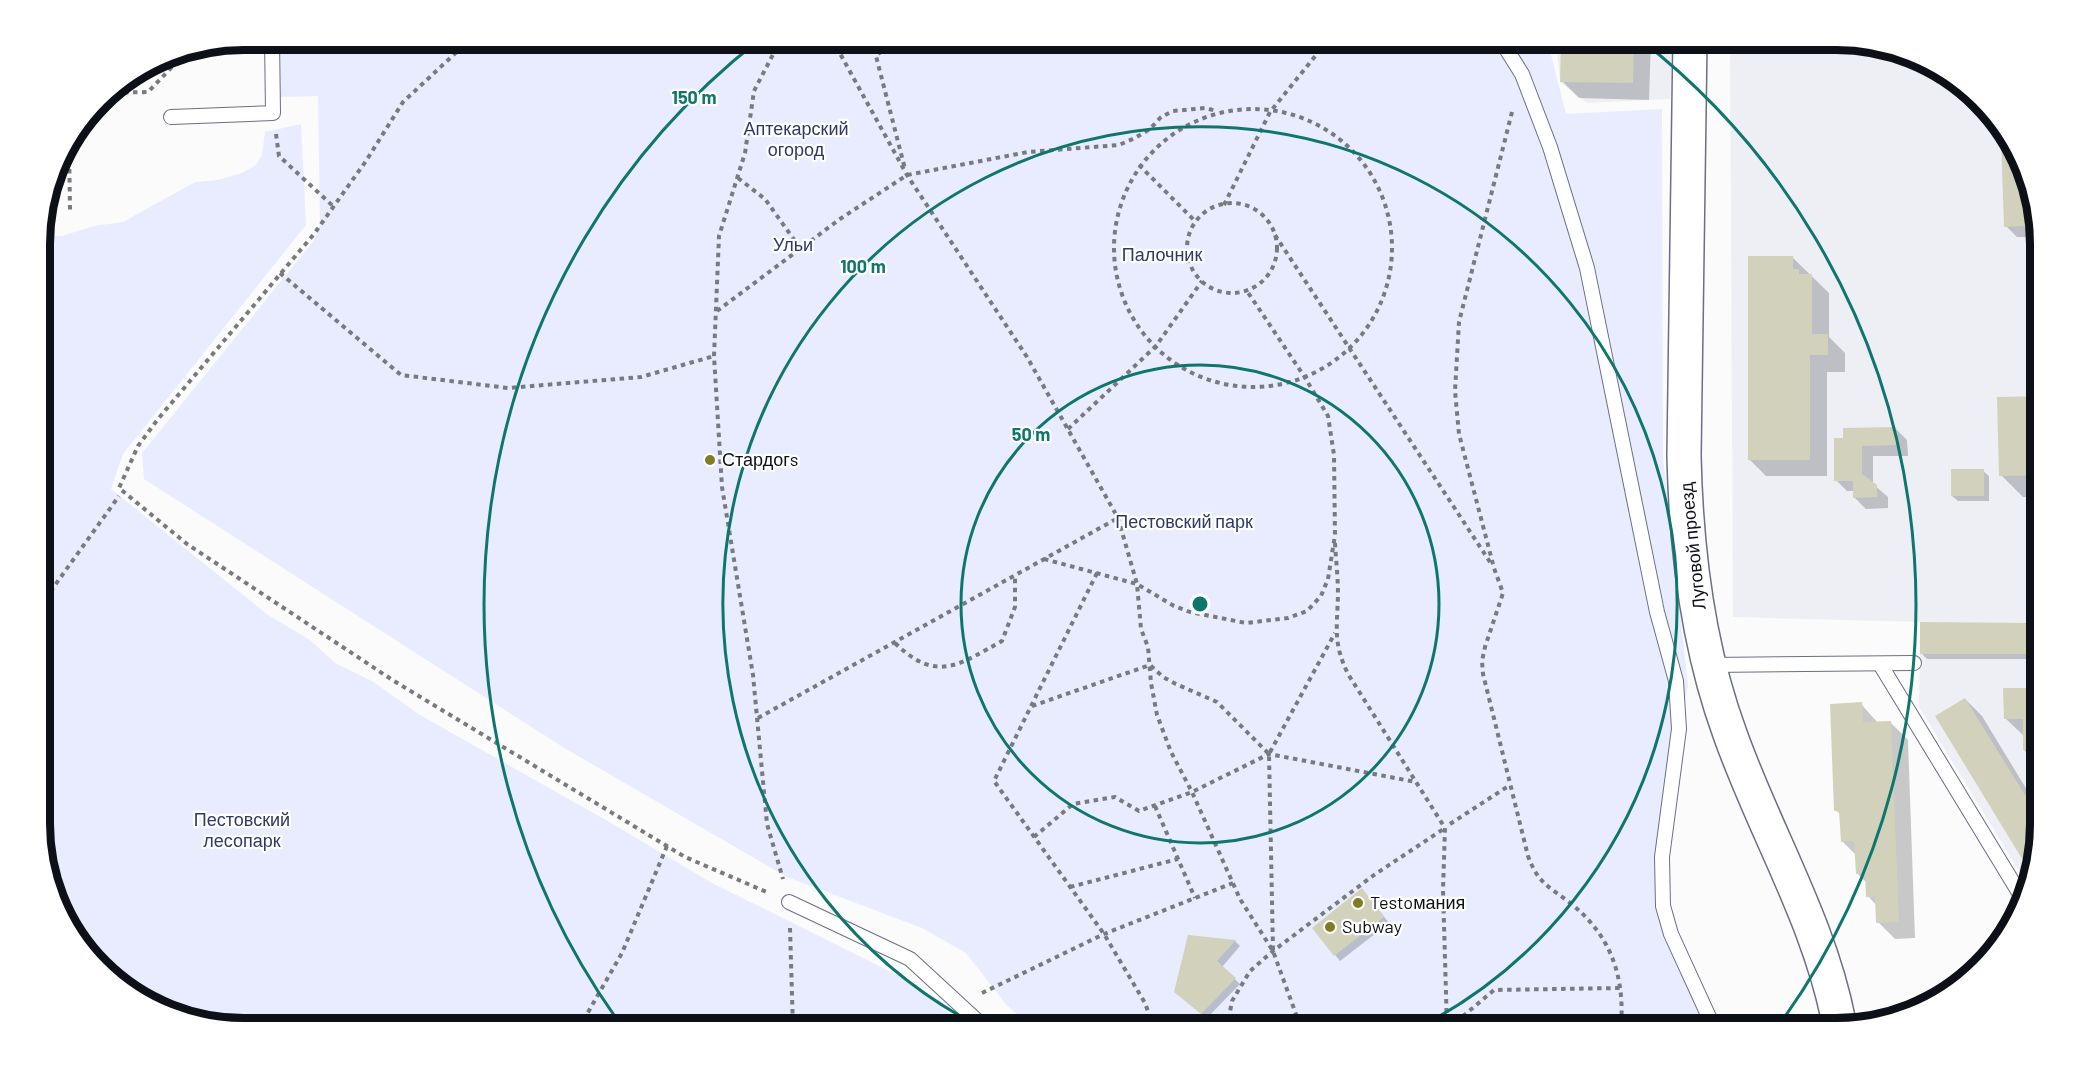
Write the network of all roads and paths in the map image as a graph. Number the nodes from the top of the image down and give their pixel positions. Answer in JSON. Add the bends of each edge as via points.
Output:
{"nodes":[{"id":1,"x":272,"y":50,"type":"edge"},
{"id":2,"x":459,"y":50,"type":"edge"},
{"id":3,"x":775,"y":50,"type":"edge"},
{"id":4,"x":838,"y":50,"type":"edge"},
{"id":5,"x":883,"y":50,"type":"edge"},
{"id":6,"x":1320,"y":50,"type":"edge"},
{"id":7,"x":1507,"y":50,"type":"edge"},
{"id":8,"x":1690,"y":50,"type":"edge"},
{"id":9,"x":177,"y":61,"type":"edge"},
{"id":10,"x":1522,"y":74,"type":"junction"},
{"id":11,"x":122,"y":93,"type":"edge"},
{"id":12,"x":1219,"y":111,"type":"junction"},
{"id":13,"x":1270,"y":112,"type":"junction"},
{"id":14,"x":273,"y":113,"type":"junction"},
{"id":15,"x":171,"y":117,"type":"dead end"},
{"id":16,"x":69,"y":158,"type":"edge"},
{"id":17,"x":1139,"y":165,"type":"junction"},
{"id":18,"x":907,"y":175,"type":"junction"},
{"id":19,"x":737,"y":178,"type":"junction"},
{"id":20,"x":1224,"y":205,"type":"junction"},
{"id":21,"x":334,"y":207,"type":"junction"},
{"id":22,"x":70,"y":210,"type":"dead end"},
{"id":23,"x":1196,"y":222,"type":"junction"},
{"id":24,"x":1275,"y":235,"type":"junction"},
{"id":25,"x":800,"y":248,"type":"junction"},
{"id":26,"x":280,"y":273,"type":"junction"},
{"id":27,"x":1202,"y":281,"type":"junction"},
{"id":28,"x":1247,"y":291,"type":"junction"},
{"id":29,"x":716,"y":311,"type":"junction"},
{"id":30,"x":1156,"y":346,"type":"junction"},
{"id":31,"x":1349,"y":347,"type":"junction"},
{"id":32,"x":714,"y":356,"type":"junction"},
{"id":33,"x":1304,"y":376,"type":"junction"},
{"id":34,"x":1068,"y":429,"type":"dead end"},
{"id":35,"x":119,"y":496,"type":"dead end"},
{"id":36,"x":1118,"y":518,"type":"junction"},
{"id":37,"x":1335,"y":535,"type":"junction"},
{"id":38,"x":1044,"y":559,"type":"junction"},
{"id":39,"x":1494,"y":568,"type":"junction"},
{"id":40,"x":1097,"y":573,"type":"junction"},
{"id":41,"x":1015,"y":576,"type":"junction"},
{"id":42,"x":1137,"y":584,"type":"junction"},
{"id":43,"x":50,"y":592,"type":"edge"},
{"id":44,"x":1335,"y":633,"type":"junction"},
{"id":45,"x":895,"y":643,"type":"junction"},
{"id":46,"x":1914,"y":663,"type":"dead end"},
{"id":47,"x":1880,"y":664,"type":"junction"},
{"id":48,"x":1150,"y":665,"type":"junction"},
{"id":49,"x":1710,"y":665,"type":"junction"},
{"id":50,"x":1031,"y":707,"type":"junction"},
{"id":51,"x":758,"y":718,"type":"junction"},
{"id":52,"x":1269,"y":754,"type":"junction"},
{"id":53,"x":1417,"y":782,"type":"junction"},
{"id":54,"x":1510,"y":785,"type":"junction"},
{"id":55,"x":1191,"y":792,"type":"junction"},
{"id":56,"x":1155,"y":806,"type":"junction"},
{"id":57,"x":1450,"y":824,"type":"dead end"},
{"id":58,"x":1445,"y":828,"type":"junction"},
{"id":59,"x":1034,"y":837,"type":"junction"},
{"id":60,"x":667,"y":846,"type":"junction"},
{"id":61,"x":1178,"y":859,"type":"junction"},
{"id":62,"x":1233,"y":883,"type":"junction"},
{"id":63,"x":1070,"y":887,"type":"junction"},
{"id":64,"x":2018,"y":890,"type":"edge"},
{"id":65,"x":1195,"y":898,"type":"junction"},
{"id":66,"x":789,"y":902,"type":"junction"},
{"id":67,"x":1104,"y":934,"type":"junction"},
{"id":68,"x":1273,"y":951,"type":"junction"},
{"id":69,"x":1620,"y":988,"type":"junction"},
{"id":70,"x":960,"y":1004,"type":"junction"},
{"id":71,"x":1150,"y":1017,"type":"edge"},
{"id":72,"x":1229,"y":1017,"type":"edge"},
{"id":73,"x":1297,"y":1017,"type":"edge"},
{"id":74,"x":1448,"y":1017,"type":"edge"},
{"id":75,"x":1461,"y":1017,"type":"edge"},
{"id":76,"x":1622,"y":1017,"type":"edge"},
{"id":77,"x":1709,"y":1017,"type":"edge"},
{"id":78,"x":1838,"y":1017,"type":"edge"},
{"id":79,"x":585,"y":1018,"type":"edge"},
{"id":80,"x":793,"y":1018,"type":"edge"},
{"id":81,"x":974,"y":1018,"type":"edge"}],
"edges":[{"from":1,"to":14,"type":"lane"},
{"from":2,"to":21,"type":"path","via":[[403,102]]},
{"from":3,"to":19,"type":"path","via":[[754,91],[745,153]]},
{"from":4,"to":18,"type":"path"},
{"from":5,"to":18,"type":"path","via":[[876,56]]},
{"from":6,"to":13,"type":"path"},
{"from":7,"to":10,"type":"lane"},
{"from":8,"to":49,"type":"street","name":"Луговой проезд","via":[[1686,509]]},
{"from":9,"to":11,"type":"path","via":[[148,92]]},
{"from":10,"to":39,"type":"path","via":[[1459,322],[1455,391],[1459,434]]},
{"from":10,"to":77,"type":"lane","via":[[1550,147],[1587,268],[1657,612],[1677,681],[1679,729],[1662,857],[1663,906],[1671,934]]},
{"from":12,"to":13,"type":"path"},
{"from":12,"to":17,"type":"path","via":[[1174,131]]},
{"from":12,"to":18,"type":"path","via":[[1173,111],[1119,145],[1028,152]]},
{"from":13,"to":20,"type":"path"},
{"from":13,"to":31,"type":"path","via":[[1314,121],[1354,150],[1370,170],[1389,214],[1392,263],[1381,301]]},
{"from":14,"to":15,"type":"lane"},
{"from":14,"to":21,"type":"path","via":[[279,156]]},
{"from":16,"to":22,"type":"path"},
{"from":17,"to":23,"type":"path"},
{"from":17,"to":30,"type":"path","via":[[1125,189],[1113,236],[1117,285],[1138,329]]},
{"from":18,"to":25,"type":"path"},
{"from":18,"to":36,"type":"path","via":[[1027,357]]},
{"from":19,"to":25,"type":"path","via":[[765,199]]},
{"from":19,"to":29,"type":"path","via":[[719,236]]},
{"from":20,"to":23,"type":"path","via":[[1202,214]]},
{"from":20,"to":24,"type":"path","via":[[1247,206],[1261,213]]},
{"from":21,"to":26,"type":"path"},
{"from":23,"to":27,"type":"path","via":[[1187,251],[1191,267]]},
{"from":24,"to":28,"type":"path","via":[[1278,250],[1274,266],[1261,284]]},
{"from":24,"to":31,"type":"path"},
{"from":25,"to":29,"type":"path"},
{"from":26,"to":32,"type":"path","via":[[401,375],[508,388],[641,377]]},
{"from":26,"to":60,"type":"path","via":[[138,446],[118,488],[187,543],[384,675]]},
{"from":27,"to":28,"type":"path","via":[[1216,291]]},
{"from":27,"to":30,"type":"path"},
{"from":28,"to":33,"type":"path"},
{"from":29,"to":32,"type":"path"},
{"from":30,"to":33,"type":"path","via":[[1177,366],[1222,385],[1271,387]]},
{"from":30,"to":34,"type":"path"},
{"from":31,"to":33,"type":"path","via":[[1317,372]]},
{"from":31,"to":39,"type":"path"},
{"from":32,"to":51,"type":"path","via":[[722,487]]},
{"from":33,"to":37,"type":"path","via":[[1328,417],[1334,455]]},
{"from":35,"to":43,"type":"path"},
{"from":36,"to":38,"type":"path"},
{"from":36,"to":42,"type":"path"},
{"from":37,"to":42,"type":"path","via":[[1328,579],[1321,596],[1307,611],[1288,618],[1246,623],[1226,620],[1174,606]]},
{"from":37,"to":44,"type":"path"},
{"from":38,"to":40,"type":"path"},
{"from":38,"to":41,"type":"path"},
{"from":39,"to":54,"type":"path","via":[[1503,593],[1482,661]]},
{"from":40,"to":42,"type":"path"},
{"from":40,"to":50,"type":"path"},
{"from":41,"to":45,"type":"path"},
{"from":41,"to":45,"type":"path","via":[[1015,607],[1002,641],[961,664],[937,667],[914,658]]},
{"from":42,"to":48,"type":"path","via":[[1141,629],[1149,648]]},
{"from":44,"to":52,"type":"path"},
{"from":44,"to":53,"type":"path","via":[[1348,674]]},
{"from":45,"to":51,"type":"path"},
{"from":46,"to":47,"type":"lane"},
{"from":47,"to":49,"type":"lane"},
{"from":47,"to":64,"type":"lane"},
{"from":48,"to":50,"type":"path"},
{"from":48,"to":52,"type":"path","via":[[1163,677],[1217,702]]},
{"from":48,"to":55,"type":"path","via":[[1157,715]]},
{"from":49,"to":78,"type":"street","name":"Луговой проезд","via":[[1730,734],[1812,926]]},
{"from":50,"to":59,"type":"path","via":[[994,781]]},
{"from":51,"to":66,"type":"path","via":[[767,824]]},
{"from":52,"to":53,"type":"path"},
{"from":52,"to":55,"type":"path"},
{"from":52,"to":68,"type":"path"},
{"from":53,"to":58,"type":"path"},
{"from":54,"to":57,"type":"path"},
{"from":54,"to":69,"type":"path","via":[[1534,872],[1545,886],[1597,928],[1611,952]]},
{"from":55,"to":56,"type":"path"},
{"from":55,"to":62,"type":"path"},
{"from":56,"to":59,"type":"path","via":[[1139,811],[1115,797],[1072,804]]},
{"from":56,"to":61,"type":"path"},
{"from":58,"to":68,"type":"path"},
{"from":58,"to":74,"type":"path"},
{"from":59,"to":63,"type":"path"},
{"from":60,"to":66,"type":"path"},
{"from":60,"to":79,"type":"path","via":[[622,953]]},
{"from":61,"to":63,"type":"path"},
{"from":61,"to":65,"type":"path"},
{"from":62,"to":65,"type":"path"},
{"from":62,"to":68,"type":"path"},
{"from":63,"to":67,"type":"path"},
{"from":65,"to":67,"type":"path"},
{"from":66,"to":70,"type":"lane","via":[[910,959]]},
{"from":66,"to":80,"type":"path"},
{"from":67,"to":70,"type":"path"},
{"from":67,"to":71,"type":"path"},
{"from":68,"to":72,"type":"path","via":[[1250,971],[1232,1001]]},
{"from":68,"to":73,"type":"path"},
{"from":69,"to":75,"type":"path","via":[[1494,990]]},
{"from":69,"to":76,"type":"path"},
{"from":70,"to":81,"type":"lane"}]}
